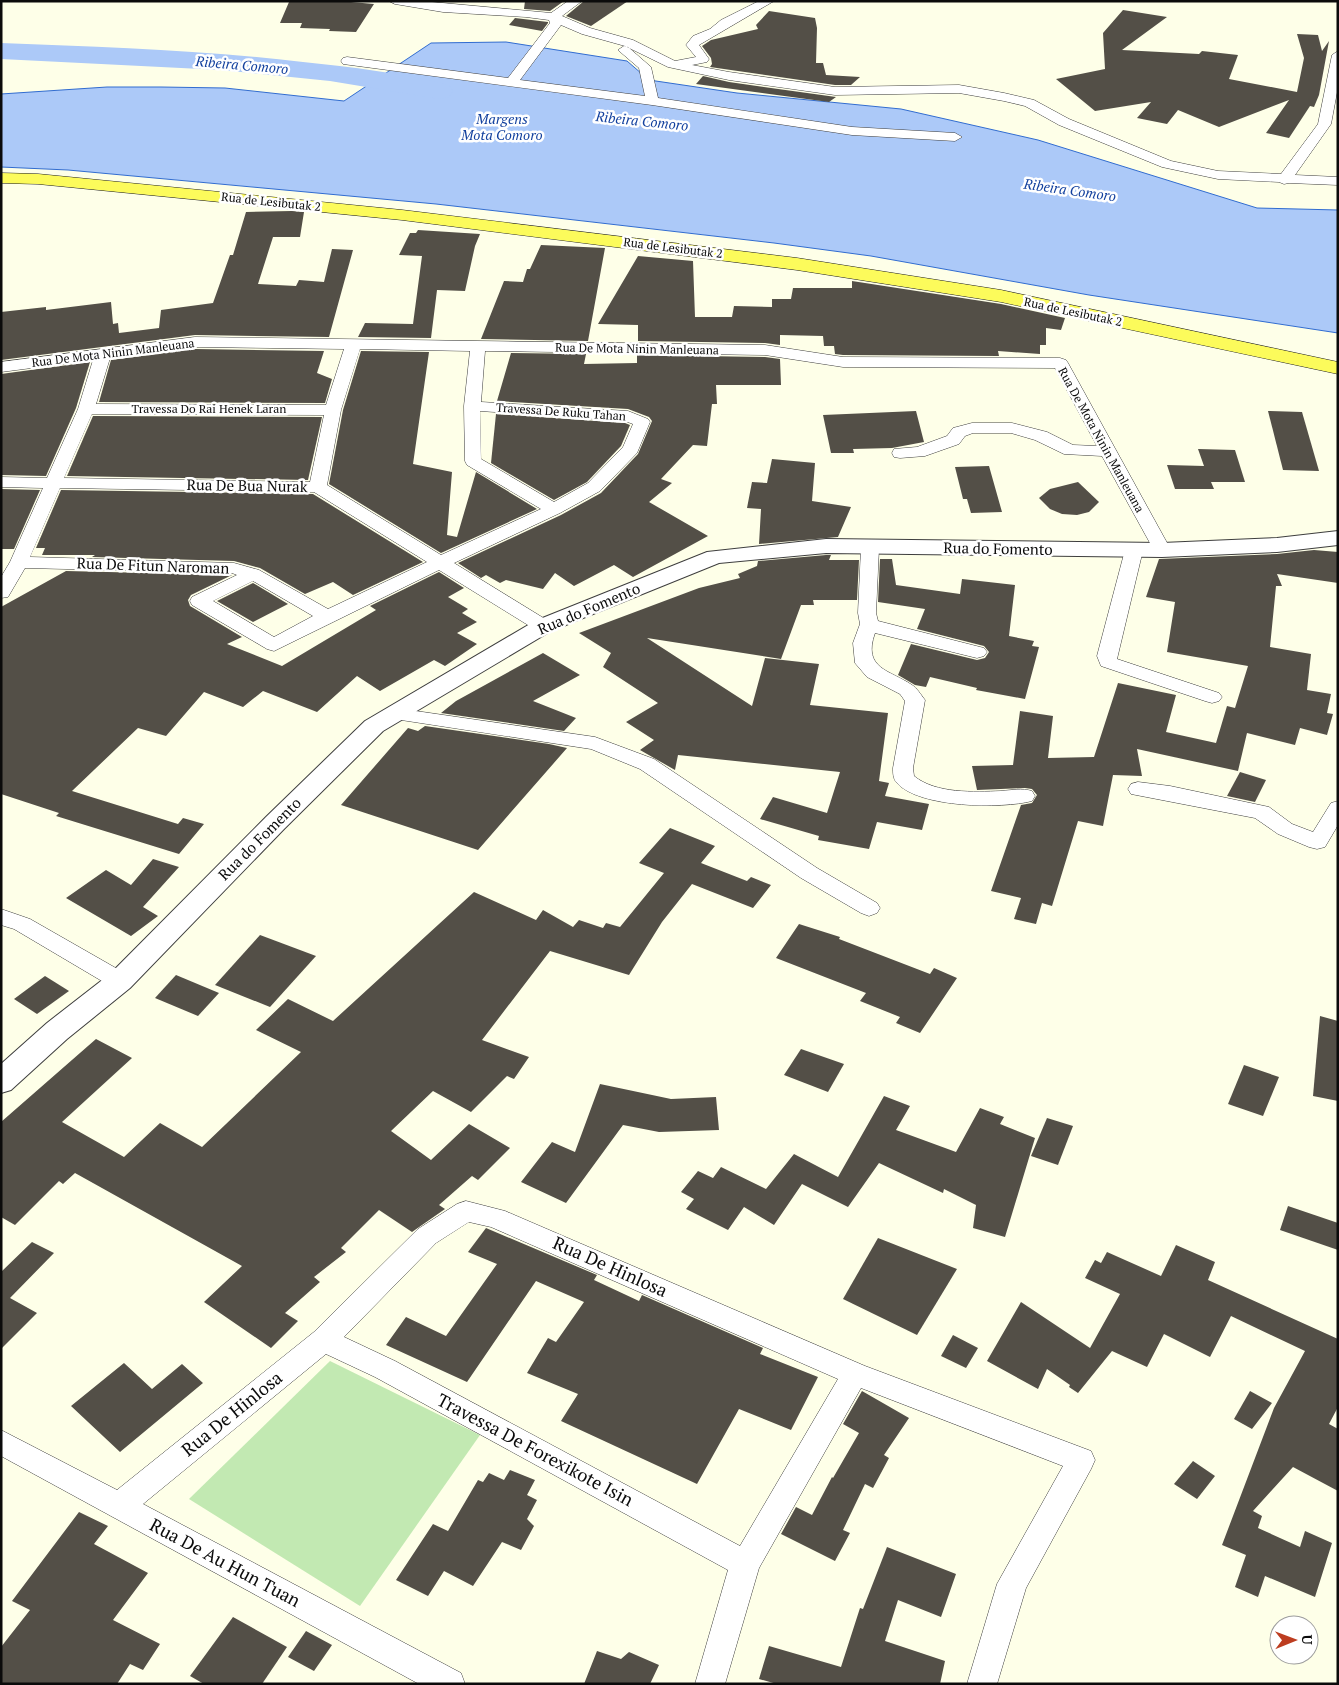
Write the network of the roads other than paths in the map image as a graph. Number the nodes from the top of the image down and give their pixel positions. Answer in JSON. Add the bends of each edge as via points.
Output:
{"nodes":[{"id":1,"x":395,"y":1,"type":"edge"},
{"id":2,"x":576,"y":1,"type":"edge"},
{"id":3,"x":768,"y":1,"type":"edge"},
{"id":4,"x":553,"y":16,"type":"junction"},
{"id":5,"x":586,"y":31,"type":"junction"},
{"id":6,"x":1338,"y":55,"type":"edge"},
{"id":7,"x":347,"y":61,"type":"dead end"},
{"id":8,"x":672,"y":64,"type":"junction"},
{"id":9,"x":512,"y":82,"type":"junction"},
{"id":10,"x":652,"y":101,"type":"junction"},
{"id":11,"x":955,"y":137,"type":"dead end"},
{"id":12,"x":1,"y":178,"type":"edge"},
{"id":13,"x":1284,"y":180,"type":"junction"},
{"id":14,"x":1338,"y":181,"type":"edge"},
{"id":15,"x":353,"y":345,"type":"junction"},
{"id":16,"x":478,"y":347,"type":"junction"},
{"id":17,"x":103,"y":354,"type":"junction"},
{"id":18,"x":1,"y":367,"type":"edge"},
{"id":19,"x":1338,"y":368,"type":"edge"},
{"id":20,"x":472,"y":406,"type":"junction"},
{"id":21,"x":86,"y":409,"type":"junction"},
{"id":22,"x":333,"y":410,"type":"junction"},
{"id":23,"x":1108,"y":451,"type":"junction"},
{"id":24,"x":900,"y":453,"type":"dead end"},
{"id":25,"x":1,"y":482,"type":"edge"},
{"id":26,"x":54,"y":483,"type":"junction"},
{"id":27,"x":318,"y":487,"type":"junction"},
{"id":28,"x":554,"y":509,"type":"junction"},
{"id":29,"x":1338,"y":538,"type":"edge"},
{"id":30,"x":870,"y":548,"type":"junction"},
{"id":31,"x":1134,"y":550,"type":"junction"},
{"id":32,"x":1162,"y":550,"type":"junction"},
{"id":33,"x":440,"y":561,"type":"junction"},
{"id":34,"x":19,"y":562,"type":"junction"},
{"id":35,"x":254,"y":574,"type":"junction"},
{"id":36,"x":1,"y":594,"type":"edge"},
{"id":37,"x":327,"y":616,"type":"junction"},
{"id":38,"x":869,"y":624,"type":"junction"},
{"id":39,"x":543,"y":626,"type":"junction"},
{"id":40,"x":977,"y":652,"type":"dead end"},
{"id":41,"x":1212,"y":697,"type":"dead end"},
{"id":42,"x":395,"y":714,"type":"junction"},
{"id":43,"x":1138,"y":789,"type":"dead end"},
{"id":44,"x":1025,"y":796,"type":"dead end"},
{"id":45,"x":1338,"y":808,"type":"edge"},
{"id":46,"x":869,"y":908,"type":"dead end"},
{"id":47,"x":1,"y":917,"type":"edge"},
{"id":48,"x":120,"y":981,"type":"junction"},
{"id":49,"x":1,"y":1082,"type":"edge"},
{"id":50,"x":324,"y":1340,"type":"junction"},
{"id":51,"x":855,"y":1374,"type":"junction"},
{"id":52,"x":1,"y":1442,"type":"edge"},
{"id":53,"x":118,"y":1506,"type":"junction"},
{"id":54,"x":745,"y":1564,"type":"junction"},
{"id":55,"x":450,"y":1684,"type":"edge"},
{"id":56,"x":710,"y":1684,"type":"edge"},
{"id":57,"x":982,"y":1684,"type":"edge"}],
"edges":[{"from":1,"to":4,"type":"street"},
{"from":2,"to":4,"type":"street"},
{"from":3,"to":8,"type":"street","via":[[693,42],[692,46],[703,59]]},
{"from":4,"to":5,"type":"street"},
{"from":4,"to":9,"type":"street","via":[[556,23]]},
{"from":5,"to":8,"type":"street","via":[[629,43]]},
{"from":5,"to":10,"type":"street","via":[[622,49],[646,67]]},
{"from":6,"to":13,"type":"street","via":[[1324,124]]},
{"from":7,"to":9,"type":"street"},
{"from":8,"to":13,"type":"street","via":[[729,76],[835,90],[958,89],[1004,97],[1029,102],[1064,122],[1167,164],[1218,175]]},
{"from":9,"to":10,"type":"street"},
{"from":10,"to":11,"type":"street","via":[[852,131]]},
{"from":12,"to":19,"type":"main road","name":"Rua de Lesibutak 2","via":[[402,215],[797,264],[1001,296]]},
{"from":13,"to":14,"type":"street"},
{"from":15,"to":16,"type":"street","name":"Rua De Mota Ninin Manleuana"},
{"from":15,"to":17,"type":"street","name":"Rua De Mota Ninin Manleuana","via":[[195,342]]},
{"from":15,"to":22,"type":"street"},
{"from":16,"to":20,"type":"street"},
{"from":16,"to":23,"type":"street","name":"Rua De Mota Ninin Manleuana","via":[[765,350],[843,362],[1060,363]]},
{"from":17,"to":18,"type":"street","name":"Rua De Mota Ninin Manleuana"},
{"from":17,"to":21,"type":"street"},
{"from":20,"to":28,"type":"street","via":[[473,461]]},
{"from":20,"to":28,"type":"street","name":"Travessa De Ruku Tahan","via":[[628,416],[642,422],[631,449],[594,486]]},
{"from":21,"to":22,"type":"street","name":"Travessa Do Rai Henek Laran"},
{"from":21,"to":26,"type":"street"},
{"from":22,"to":27,"type":"street"},
{"from":23,"to":24,"type":"street","via":[[1070,450],[1041,436],[1012,428],[972,428],[959,432],[953,440],[928,449]]},
{"from":23,"to":32,"type":"street","name":"Rua De Mota Ninin Manleuana"},
{"from":25,"to":26,"type":"street","name":"Rua De Bua Nurak"},
{"from":26,"to":27,"type":"street","name":"Rua De Bua Nurak"},
{"from":26,"to":34,"type":"street"},
{"from":27,"to":33,"type":"street","name":"Rua De Bua Nurak"},
{"from":28,"to":33,"type":"street"},
{"from":29,"to":32,"type":"street","name":"Rua do Fomento","via":[[1299,544]]},
{"from":30,"to":31,"type":"street","name":"Rua do Fomento"},
{"from":30,"to":38,"type":"street"},
{"from":30,"to":39,"type":"street","name":"Rua do Fomento","via":[[826,546],[715,557]]},
{"from":31,"to":32,"type":"street","name":"Rua do Fomento"},
{"from":31,"to":41,"type":"street","via":[[1108,662]]},
{"from":33,"to":37,"type":"street"},
{"from":33,"to":39,"type":"street","name":"Rua De Bua Nurak"},
{"from":34,"to":35,"type":"street","name":"Rua De Fitun Naroman","via":[[234,568]]},
{"from":34,"to":36,"type":"street"},
{"from":35,"to":37,"type":"street","name":"Rua De Fitun Naroman"},
{"from":35,"to":37,"type":"street","via":[[199,601],[274,645]]},
{"from":38,"to":40,"type":"street"},
{"from":38,"to":44,"type":"street","via":[[862,643],[864,663],[907,690],[915,700],[904,778],[917,788],[933,793],[1009,798]]},
{"from":39,"to":42,"type":"street","name":"Rua do Fomento"},
{"from":42,"to":46,"type":"street","via":[[595,744],[647,764],[810,873]]},
{"from":42,"to":48,"type":"street","name":"Rua do Fomento","via":[[374,726]]},
{"from":43,"to":45,"type":"street","via":[[1262,812],[1285,828],[1317,842]]},
{"from":47,"to":48,"type":"street","via":[[22,924]]},
{"from":48,"to":49,"type":"street","name":"Rua do Fomento","via":[[57,1031]]},
{"from":50,"to":51,"type":"street","name":"Rua De Hinlosa","via":[[427,1236],[466,1211],[496,1218]]},
{"from":50,"to":53,"type":"street","name":"Rua De Hinlosa"},
{"from":50,"to":54,"type":"street","name":"Travessa De Forexikote Isin","via":[[385,1369]]},
{"from":51,"to":54,"type":"street"},
{"from":51,"to":57,"type":"street","name":"Rua De Hinlosa","via":[[1080,1460],[1012,1584]]},
{"from":52,"to":53,"type":"street","name":"Rua De Au Hun Tuan"},
{"from":53,"to":55,"type":"street","name":"Rua De Au Hun Tuan"},
{"from":54,"to":56,"type":"street"}]}
